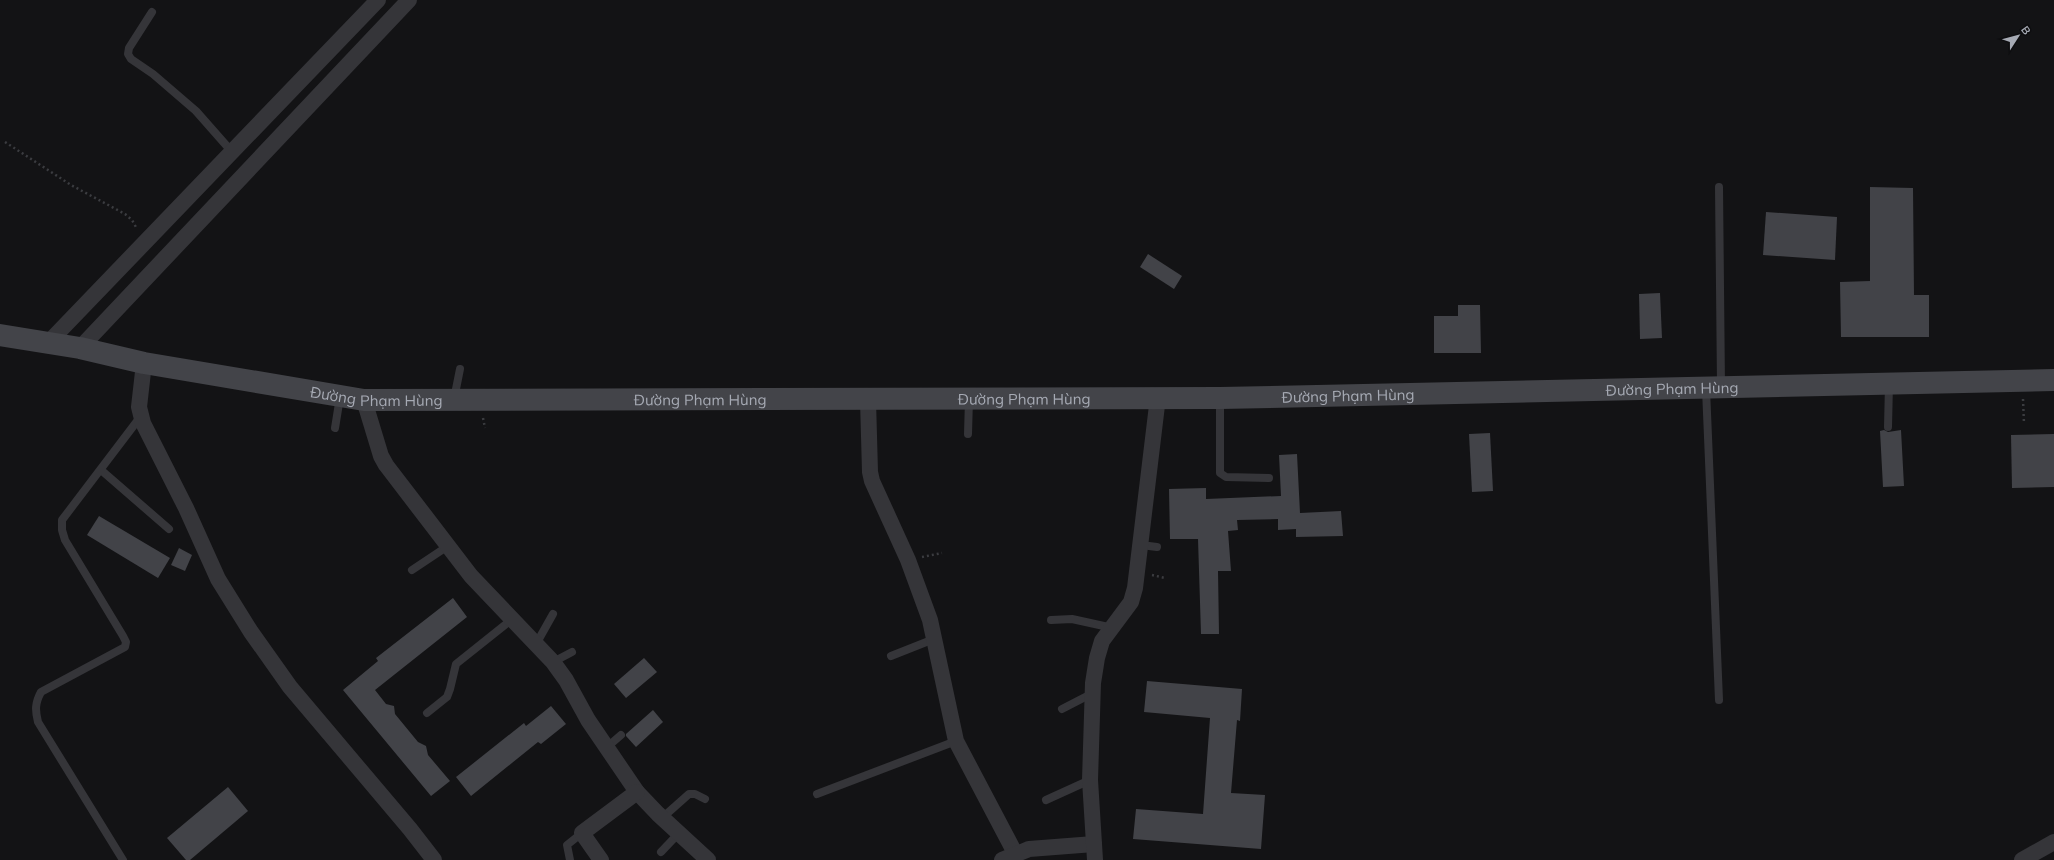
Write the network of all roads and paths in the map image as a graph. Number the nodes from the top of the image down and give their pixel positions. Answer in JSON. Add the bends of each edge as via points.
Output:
{"nodes":[{"id":1,"x":378,"y":0,"type":"edge"},
{"id":2,"x":409,"y":0,"type":"edge"},
{"id":3,"x":152,"y":12,"type":"dead end"},
{"id":4,"x":309,"y":73,"type":"junction"},
{"id":5,"x":326,"y":88,"type":"junction"},
{"id":6,"x":5,"y":142,"type":"dead end"},
{"id":7,"x":233,"y":153,"type":"junction"},
{"id":8,"x":211,"y":176,"type":"junction"},
{"id":9,"x":1719,"y":187,"type":"dead end"},
{"id":10,"x":228,"y":191,"type":"junction"},
{"id":11,"x":150,"y":239,"type":"junction"},
{"id":12,"x":172,"y":251,"type":"junction"},
{"id":13,"x":0,"y":335,"type":"edge"},
{"id":14,"x":49,"y":342,"type":"junction"},
{"id":15,"x":80,"y":348,"type":"junction"},
{"id":16,"x":144,"y":363,"type":"junction"},
{"id":17,"x":460,"y":369,"type":"dead end"},
{"id":18,"x":2022,"y":380,"type":"junction"},
{"id":19,"x":2054,"y":380,"type":"edge"},
{"id":20,"x":1889,"y":383,"type":"junction"},
{"id":21,"x":1713,"y":386,"type":"junction"},
{"id":22,"x":341,"y":396,"type":"junction"},
{"id":23,"x":1158,"y":397,"type":"junction"},
{"id":24,"x":969,"y":398,"type":"junction"},
{"id":25,"x":1220,"y":398,"type":"junction"},
{"id":26,"x":364,"y":400,"type":"junction"},
{"id":27,"x":454,"y":400,"type":"junction"},
{"id":28,"x":868,"y":400,"type":"junction"},
{"id":29,"x":141,"y":416,"type":"junction"},
{"id":30,"x":2024,"y":424,"type":"dead end"},
{"id":31,"x":1888,"y":427,"type":"dead end"},
{"id":32,"x":335,"y":428,"type":"dead end"},
{"id":33,"x":968,"y":434,"type":"dead end"},
{"id":34,"x":100,"y":470,"type":"junction"},
{"id":35,"x":1269,"y":478,"type":"dead end"},
{"id":36,"x":169,"y":529,"type":"dead end"},
{"id":37,"x":1141,"y":545,"type":"junction"},
{"id":38,"x":448,"y":546,"type":"junction"},
{"id":39,"x":1157,"y":547,"type":"dead end"},
{"id":40,"x":412,"y":570,"type":"dead end"},
{"id":41,"x":553,"y":614,"type":"dead end"},
{"id":42,"x":511,"y":620,"type":"junction"},
{"id":43,"x":1051,"y":620,"type":"dead end"},
{"id":44,"x":1113,"y":628,"type":"junction"},
{"id":45,"x":934,"y":639,"type":"junction"},
{"id":46,"x":535,"y":646,"type":"junction"},
{"id":47,"x":572,"y":652,"type":"dead end"},
{"id":48,"x":891,"y":656,"type":"dead end"},
{"id":49,"x":553,"y":662,"type":"junction"},
{"id":50,"x":1093,"y":693,"type":"junction"},
{"id":51,"x":1719,"y":700,"type":"dead end"},
{"id":52,"x":1062,"y":709,"type":"dead end"},
{"id":53,"x":427,"y":713,"type":"dead end"},
{"id":54,"x":621,"y":735,"type":"dead end"},
{"id":55,"x":956,"y":740,"type":"junction"},
{"id":56,"x":606,"y":748,"type":"junction"},
{"id":57,"x":1090,"y":780,"type":"junction"},
{"id":58,"x":637,"y":792,"type":"junction"},
{"id":59,"x":817,"y":794,"type":"dead end"},
{"id":60,"x":705,"y":799,"type":"dead end"},
{"id":61,"x":1046,"y":800,"type":"dead end"},
{"id":62,"x":662,"y":818,"type":"junction"},
{"id":63,"x":582,"y":833,"type":"junction"},
{"id":64,"x":679,"y":833,"type":"junction"},
{"id":65,"x":2054,"y":842,"type":"edge"},
{"id":66,"x":661,"y":852,"type":"dead end"},
{"id":67,"x":1095,"y":852,"type":"edge"},
{"id":68,"x":1009,"y":857,"type":"edge"},
{"id":69,"x":123,"y":860,"type":"edge"},
{"id":70,"x":434,"y":860,"type":"edge"},
{"id":71,"x":570,"y":860,"type":"edge"},
{"id":72,"x":601,"y":860,"type":"edge"},
{"id":73,"x":708,"y":860,"type":"edge"},
{"id":74,"x":2022,"y":860,"type":"edge"}],
"edges":[{"from":1,"to":4,"type":"street"},
{"from":2,"to":5,"type":"street"},
{"from":3,"to":7,"type":"lane","via":[[129,48],[128,54],[196,111]]},
{"from":4,"to":5,"type":"street"},
{"from":4,"to":7,"type":"street"},
{"from":5,"to":10,"type":"street"},
{"from":6,"to":11,"type":"path","via":[[71,185],[125,214]]},
{"from":7,"to":8,"type":"street"},
{"from":8,"to":10,"type":"street"},
{"from":8,"to":11,"type":"street"},
{"from":9,"to":21,"type":"lane"},
{"from":10,"to":12,"type":"street"},
{"from":11,"to":12,"type":"street"},
{"from":11,"to":14,"type":"street"},
{"from":12,"to":15,"type":"street"},
{"from":13,"to":14,"type":"main road","name":"Đường Phạm Hùng"},
{"from":14,"to":15,"type":"main road","name":"Đường Phạm Hùng"},
{"from":15,"to":16,"type":"main road","name":"Đường Phạm Hùng"},
{"from":16,"to":22,"type":"main road","name":"Đường Phạm Hùng"},
{"from":16,"to":29,"type":"street","via":[[139,407]]},
{"from":17,"to":27,"type":"lane"},
{"from":18,"to":19,"type":"main road","name":"Đường Phạm Hùng"},
{"from":18,"to":20,"type":"main road","name":"Đường Phạm Hùng"},
{"from":18,"to":30,"type":"path"},
{"from":20,"to":21,"type":"main road","name":"Đường Phạm Hùng"},
{"from":20,"to":31,"type":"lane"},
{"from":21,"to":25,"type":"main road","name":"Đường Phạm Hùng"},
{"from":21,"to":51,"type":"lane"},
{"from":22,"to":26,"type":"main road","name":"Đường Phạm Hùng"},
{"from":22,"to":32,"type":"lane"},
{"from":23,"to":24,"type":"main road","name":"Đường Phạm Hùng"},
{"from":23,"to":25,"type":"main road","name":"Đường Phạm Hùng"},
{"from":23,"to":37,"type":"street"},
{"from":24,"to":28,"type":"main road","name":"Đường Phạm Hùng"},
{"from":24,"to":33,"type":"lane"},
{"from":25,"to":35,"type":"lane","via":[[1220,472],[1226,477]]},
{"from":26,"to":27,"type":"main road","name":"Đường Phạm Hùng"},
{"from":26,"to":38,"type":"street","via":[[381,456]]},
{"from":27,"to":28,"type":"main road","name":"Đường Phạm Hùng"},
{"from":28,"to":45,"type":"street","via":[[872,481],[908,560]]},
{"from":29,"to":34,"type":"lane"},
{"from":29,"to":70,"type":"street","via":[[210,564],[251,632],[295,693]]},
{"from":34,"to":36,"type":"lane"},
{"from":34,"to":69,"type":"lane","via":[[62,520],[62,530],[65,540],[123,636],[125,646],[41,692],[35,710],[38,722]]},
{"from":37,"to":39,"type":"lane"},
{"from":37,"to":44,"type":"street","via":[[1131,602]]},
{"from":38,"to":40,"type":"lane"},
{"from":38,"to":42,"type":"street"},
{"from":41,"to":46,"type":"lane"},
{"from":42,"to":46,"type":"street"},
{"from":42,"to":53,"type":"lane","via":[[456,664],[447,697]]},
{"from":43,"to":44,"type":"lane","via":[[1072,619]]},
{"from":44,"to":50,"type":"street","via":[[1102,641],[1097,658]]},
{"from":45,"to":48,"type":"lane"},
{"from":45,"to":55,"type":"street"},
{"from":46,"to":49,"type":"street"},
{"from":47,"to":49,"type":"lane"},
{"from":49,"to":56,"type":"street"},
{"from":50,"to":52,"type":"lane"},
{"from":50,"to":57,"type":"street"},
{"from":54,"to":56,"type":"lane"},
{"from":55,"to":59,"type":"lane"},
{"from":55,"to":68,"type":"street"},
{"from":56,"to":58,"type":"street"},
{"from":57,"to":61,"type":"lane"},
{"from":57,"to":67,"type":"street"},
{"from":58,"to":62,"type":"street"},
{"from":58,"to":63,"type":"street"},
{"from":60,"to":62,"type":"lane","via":[[689,794]]},
{"from":62,"to":64,"type":"street"},
{"from":63,"to":71,"type":"lane","via":[[566,846]]},
{"from":63,"to":72,"type":"street"},
{"from":64,"to":66,"type":"lane"},
{"from":64,"to":73,"type":"street"},
{"from":65,"to":74,"type":"street"},
{"from":67,"to":68,"type":"street","via":[[1029,849]]}]}
